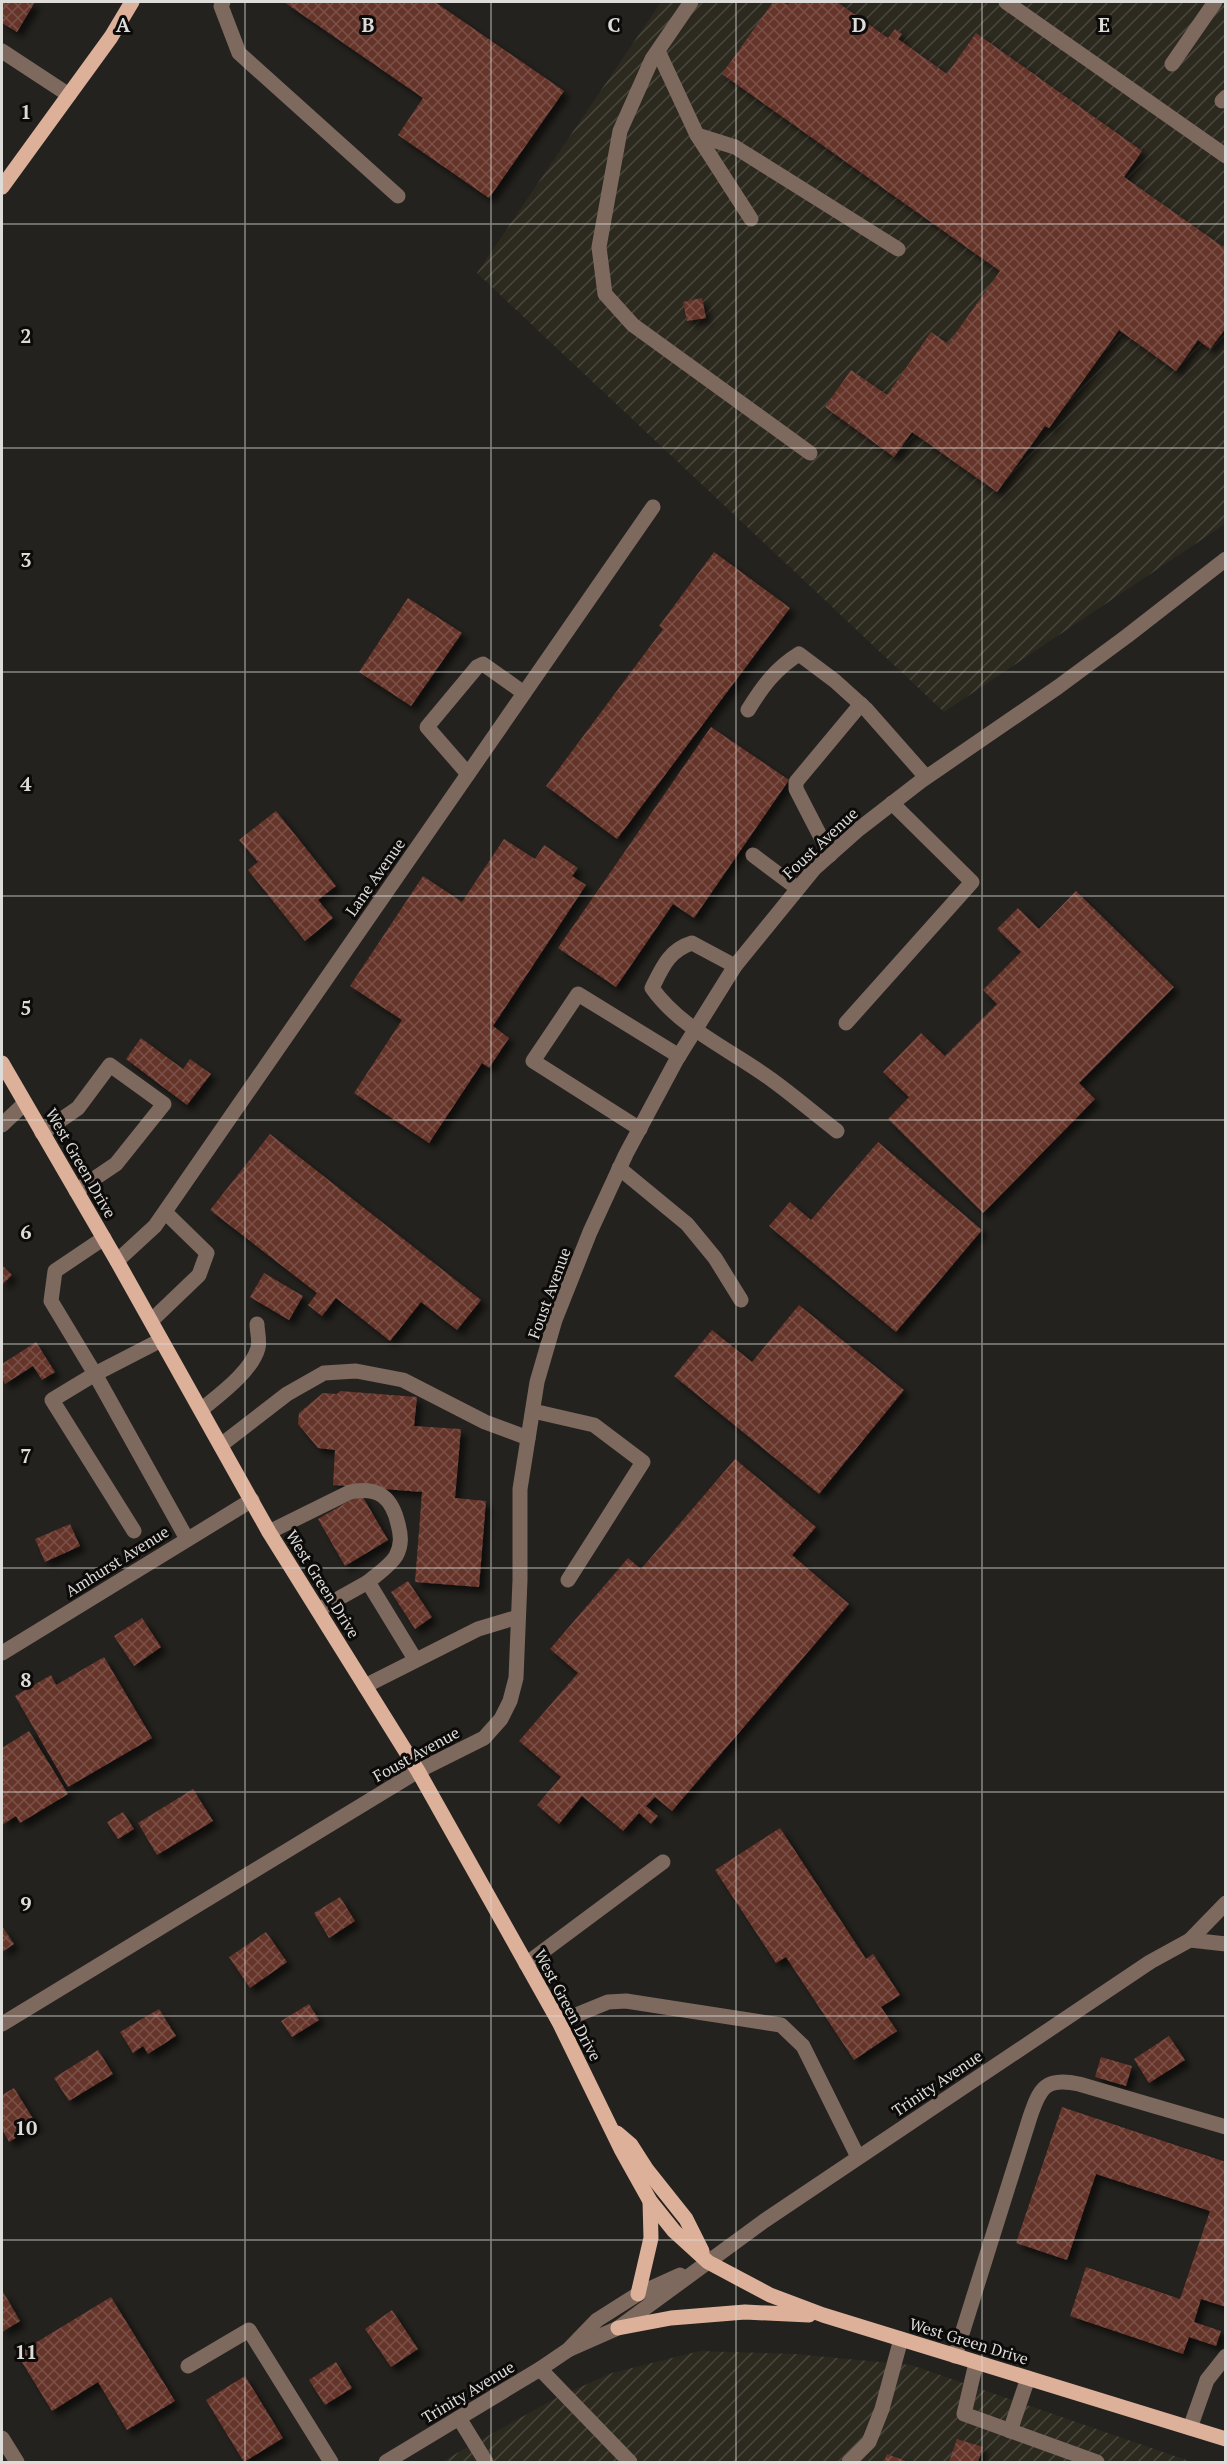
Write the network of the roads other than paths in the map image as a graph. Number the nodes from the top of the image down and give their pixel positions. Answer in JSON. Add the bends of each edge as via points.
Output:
{"nodes":[{"id":1,"x":132,"y":2,"type":"edge"},
{"id":2,"x":223,"y":2,"type":"edge"},
{"id":3,"x":691,"y":2,"type":"edge"},
{"id":4,"x":1006,"y":2,"type":"edge"},
{"id":5,"x":1215,"y":2,"type":"edge"},
{"id":6,"x":2,"y":51,"type":"edge"},
{"id":7,"x":658,"y":51,"type":"junction"},
{"id":8,"x":1172,"y":64,"type":"dead end"},
{"id":9,"x":69,"y":95,"type":"junction"},
{"id":10,"x":697,"y":135,"type":"junction"},
{"id":11,"x":1226,"y":156,"type":"edge"},
{"id":12,"x":2,"y":187,"type":"edge"},
{"id":13,"x":398,"y":196,"type":"dead end"},
{"id":14,"x":751,"y":219,"type":"dead end"},
{"id":15,"x":898,"y":249,"type":"dead end"},
{"id":16,"x":810,"y":453,"type":"dead end"},
{"id":17,"x":653,"y":507,"type":"dead end"},
{"id":18,"x":1226,"y":559,"type":"edge"},
{"id":19,"x":525,"y":693,"type":"junction"},
{"id":20,"x":861,"y":704,"type":"junction"},
{"id":21,"x":748,"y":710,"type":"dead end"},
{"id":22,"x":468,"y":774,"type":"junction"},
{"id":23,"x":926,"y":777,"type":"junction"},
{"id":24,"x":892,"y":803,"type":"junction"},
{"id":25,"x":753,"y":855,"type":"dead end"},
{"id":26,"x":830,"y":855,"type":"junction"},
{"id":27,"x":797,"y":888,"type":"junction"},
{"id":28,"x":735,"y":966,"type":"junction"},
{"id":29,"x":846,"y":1023,"type":"dead end"},
{"id":30,"x":696,"y":1029,"type":"junction"},
{"id":31,"x":679,"y":1056,"type":"junction"},
{"id":32,"x":2,"y":1063,"type":"edge"},
{"id":33,"x":25,"y":1103,"type":"junction"},
{"id":34,"x":2,"y":1125,"type":"edge"},
{"id":35,"x":640,"y":1129,"type":"junction"},
{"id":36,"x":837,"y":1131,"type":"dead end"},
{"id":37,"x":42,"y":1133,"type":"junction"},
{"id":38,"x":620,"y":1168,"type":"junction"},
{"id":39,"x":76,"y":1191,"type":"junction"},
{"id":40,"x":165,"y":1212,"type":"junction"},
{"id":41,"x":104,"y":1238,"type":"junction"},
{"id":42,"x":117,"y":1261,"type":"junction"},
{"id":43,"x":741,"y":1300,"type":"dead end"},
{"id":44,"x":151,"y":1321,"type":"junction"},
{"id":45,"x":257,"y":1324,"type":"dead end"},
{"id":46,"x":161,"y":1340,"type":"junction"},
{"id":47,"x":95,"y":1374,"type":"junction"},
{"id":48,"x":201,"y":1410,"type":"junction"},
{"id":49,"x":532,"y":1411,"type":"junction"},
{"id":50,"x":528,"y":1438,"type":"junction"},
{"id":51,"x":221,"y":1445,"type":"junction"},
{"id":52,"x":252,"y":1500,"type":"junction"},
{"id":53,"x":134,"y":1531,"type":"dead end"},
{"id":54,"x":269,"y":1532,"type":"junction"},
{"id":55,"x":188,"y":1539,"type":"junction"},
{"id":56,"x":568,"y":1580,"type":"dead end"},
{"id":57,"x":368,"y":1582,"type":"junction"},
{"id":58,"x":318,"y":1610,"type":"junction"},
{"id":59,"x":518,"y":1617,"type":"junction"},
{"id":60,"x":2,"y":1653,"type":"edge"},
{"id":61,"x":415,"y":1659,"type":"junction"},
{"id":62,"x":365,"y":1686,"type":"junction"},
{"id":63,"x":418,"y":1771,"type":"junction"},
{"id":64,"x":663,"y":1862,"type":"dead end"},
{"id":65,"x":1226,"y":1903,"type":"edge"},
{"id":66,"x":1190,"y":1940,"type":"junction"},
{"id":67,"x":1226,"y":1944,"type":"edge"},
{"id":68,"x":526,"y":1964,"type":"junction"},
{"id":69,"x":559,"y":2022,"type":"junction"},
{"id":70,"x":2,"y":2024,"type":"edge"},
{"id":71,"x":610,"y":2126,"type":"junction"},
{"id":72,"x":1226,"y":2127,"type":"edge"},
{"id":73,"x":858,"y":2157,"type":"junction"},
{"id":74,"x":650,"y":2201,"type":"junction"},
{"id":75,"x":708,"y":2262,"type":"junction"},
{"id":76,"x":638,"y":2294,"type":"junction"},
{"id":77,"x":823,"y":2315,"type":"junction"},
{"id":78,"x":618,"y":2328,"type":"junction"},
{"id":79,"x":901,"y":2339,"type":"junction"},
{"id":80,"x":568,"y":2350,"type":"junction"},
{"id":81,"x":955,"y":2356,"type":"junction"},
{"id":82,"x":1226,"y":2356,"type":"edge"},
{"id":83,"x":976,"y":2362,"type":"junction"},
{"id":84,"x":188,"y":2366,"type":"dead end"},
{"id":85,"x":540,"y":2369,"type":"junction"},
{"id":86,"x":1028,"y":2378,"type":"junction"},
{"id":87,"x":459,"y":2418,"type":"junction"},
{"id":88,"x":1190,"y":2428,"type":"junction"},
{"id":89,"x":1010,"y":2431,"type":"junction"},
{"id":90,"x":2,"y":2438,"type":"edge"},
{"id":91,"x":1226,"y":2439,"type":"edge"},
{"id":92,"x":17,"y":2463,"type":"edge"},
{"id":93,"x":331,"y":2463,"type":"edge"},
{"id":94,"x":386,"y":2463,"type":"edge"},
{"id":95,"x":486,"y":2463,"type":"edge"},
{"id":96,"x":630,"y":2463,"type":"edge"},
{"id":97,"x":849,"y":2463,"type":"edge"},
{"id":98,"x":1097,"y":2463,"type":"edge"}],
"edges":[{"from":1,"to":9,"type":"main road"},
{"from":2,"to":13,"type":"street","via":[[221,6],[239,53]]},
{"from":3,"to":7,"type":"street"},
{"from":4,"to":11,"type":"street"},
{"from":5,"to":8,"type":"street"},
{"from":6,"to":9,"type":"street"},
{"from":7,"to":10,"type":"street"},
{"from":7,"to":16,"type":"street","via":[[620,131],[599,248],[605,294],[633,325]]},
{"from":9,"to":12,"type":"main road"},
{"from":10,"to":14,"type":"street"},
{"from":10,"to":15,"type":"street","via":[[735,147]]},
{"from":17,"to":19,"type":"street","name":"Lane Avenue"},
{"from":18,"to":23,"type":"street","name":"Foust Avenue","via":[[1075,674]]},
{"from":19,"to":22,"type":"street","name":"Lane Avenue"},
{"from":19,"to":22,"type":"street","via":[[483,664],[427,727]]},
{"from":20,"to":21,"type":"street","via":[[800,654],[784,664]]},
{"from":20,"to":23,"type":"street"},
{"from":20,"to":26,"type":"street","via":[[796,782]]},
{"from":22,"to":40,"type":"street","name":"Lane Avenue"},
{"from":23,"to":24,"type":"street","name":"Foust Avenue"},
{"from":24,"to":26,"type":"street","name":"Foust Avenue"},
{"from":24,"to":29,"type":"street","via":[[972,882]]},
{"from":25,"to":27,"type":"street"},
{"from":26,"to":27,"type":"street","name":"Foust Avenue"},
{"from":27,"to":28,"type":"street","name":"Foust Avenue"},
{"from":28,"to":30,"type":"street","name":"Foust Avenue"},
{"from":28,"to":30,"type":"street","via":[[692,943],[666,960],[652,988]]},
{"from":30,"to":31,"type":"street","name":"Foust Avenue"},
{"from":30,"to":36,"type":"street","via":[[772,1079]]},
{"from":31,"to":35,"type":"street","name":"Foust Avenue"},
{"from":31,"to":35,"type":"street","via":[[578,994],[533,1061]]},
{"from":32,"to":33,"type":"main road","name":"West Green Drive"},
{"from":33,"to":34,"type":"street"},
{"from":33,"to":37,"type":"main road","name":"West Green Drive"},
{"from":35,"to":38,"type":"street","name":"Foust Avenue"},
{"from":37,"to":39,"type":"main road","name":"West Green Drive"},
{"from":37,"to":39,"type":"street","via":[[78,1108],[110,1065],[164,1104],[116,1164]]},
{"from":38,"to":43,"type":"street","via":[[687,1224],[715,1258]]},
{"from":38,"to":49,"type":"street","name":"Foust Avenue","via":[[555,1320]]},
{"from":39,"to":41,"type":"main road","name":"West Green Drive"},
{"from":40,"to":42,"type":"street","name":"Lane Avenue"},
{"from":40,"to":44,"type":"street","via":[[207,1252],[200,1275]]},
{"from":41,"to":42,"type":"main road","name":"West Green Drive"},
{"from":41,"to":47,"type":"street","via":[[55,1271],[51,1301]]},
{"from":42,"to":44,"type":"main road","name":"West Green Drive"},
{"from":44,"to":46,"type":"main road","name":"West Green Drive"},
{"from":45,"to":48,"type":"street","via":[[259,1347],[253,1359],[237,1379]]},
{"from":46,"to":47,"type":"street"},
{"from":46,"to":48,"type":"main road","name":"West Green Drive"},
{"from":47,"to":53,"type":"street","via":[[52,1400]]},
{"from":47,"to":55,"type":"street"},
{"from":48,"to":51,"type":"main road","name":"West Green Drive"},
{"from":49,"to":50,"type":"street","name":"Foust Avenue"},
{"from":49,"to":56,"type":"street","via":[[594,1425],[643,1462]]},
{"from":50,"to":51,"type":"street","via":[[485,1422],[403,1380],[356,1371],[324,1372],[286,1394]]},
{"from":50,"to":59,"type":"street","name":"Foust Avenue","via":[[520,1489]]},
{"from":51,"to":52,"type":"main road","name":"West Green Drive"},
{"from":52,"to":54,"type":"main road","name":"West Green Drive"},
{"from":52,"to":55,"type":"street","name":"Amhurst Avenue"},
{"from":54,"to":57,"type":"street","via":[[351,1492],[380,1494],[394,1507],[402,1538],[396,1557]]},
{"from":54,"to":58,"type":"main road","name":"West Green Drive"},
{"from":55,"to":60,"type":"street","name":"Amhurst Avenue"},
{"from":57,"to":58,"type":"street"},
{"from":57,"to":61,"type":"street"},
{"from":58,"to":62,"type":"main road","name":"West Green Drive"},
{"from":59,"to":61,"type":"street","via":[[478,1629]]},
{"from":59,"to":63,"type":"street","name":"Foust Avenue","via":[[516,1678],[501,1719],[484,1738]]},
{"from":61,"to":62,"type":"street"},
{"from":62,"to":63,"type":"main road","name":"West Green Drive"},
{"from":63,"to":68,"type":"main road","name":"West Green Drive"},
{"from":63,"to":70,"type":"street","name":"Foust Avenue"},
{"from":64,"to":68,"type":"street"},
{"from":65,"to":66,"type":"street","name":"Trinity Avenue"},
{"from":66,"to":67,"type":"street"},
{"from":66,"to":73,"type":"street","name":"Trinity Avenue","via":[[1150,1962]]},
{"from":68,"to":69,"type":"main road","name":"West Green Drive"},
{"from":69,"to":71,"type":"main road","name":"West Green Drive"},
{"from":69,"to":73,"type":"street","via":[[608,2002],[626,2001],[781,2025],[803,2046]]},
{"from":71,"to":74,"type":"main road","name":"West Green Drive"},
{"from":71,"to":75,"type":"main road","name":"West Green Drive","via":[[631,2145],[686,2219]]},
{"from":72,"to":81,"type":"street","via":[[1079,2084],[1056,2081],[1041,2090]]},
{"from":73,"to":75,"type":"street","name":"Trinity Avenue"},
{"from":74,"to":75,"type":"main road","name":"West Green Drive"},
{"from":74,"to":76,"type":"main road","via":[[651,2238]]},
{"from":75,"to":76,"type":"street","name":"Trinity Avenue"},
{"from":75,"to":77,"type":"main road","name":"West Green Drive","via":[[771,2295]]},
{"from":75,"to":78,"type":"street","name":"Trinity Avenue"},
{"from":76,"to":80,"type":"street","name":"Trinity Avenue","via":[[597,2320]]},
{"from":77,"to":78,"type":"main road","via":[[745,2312]]},
{"from":77,"to":79,"type":"main road","name":"West Green Drive"},
{"from":78,"to":80,"type":"street","name":"Trinity Avenue"},
{"from":79,"to":81,"type":"main road","name":"West Green Drive"},
{"from":79,"to":97,"type":"street","via":[[869,2442]]},
{"from":80,"to":85,"type":"street","name":"Trinity Avenue"},
{"from":81,"to":83,"type":"main road","name":"West Green Drive"},
{"from":82,"to":88,"type":"street","via":[[1207,2380]]},
{"from":83,"to":86,"type":"main road","name":"West Green Drive"},
{"from":83,"to":89,"type":"street","via":[[963,2414]]},
{"from":84,"to":93,"type":"street","via":[[249,2330]]},
{"from":85,"to":87,"type":"street","name":"Trinity Avenue"},
{"from":85,"to":96,"type":"street"},
{"from":86,"to":88,"type":"main road","name":"West Green Drive"},
{"from":86,"to":89,"type":"street"},
{"from":87,"to":94,"type":"street","name":"Trinity Avenue"},
{"from":87,"to":95,"type":"street"},
{"from":88,"to":91,"type":"main road","name":"West Green Drive"},
{"from":89,"to":98,"type":"street"},
{"from":90,"to":92,"type":"street"}]}
